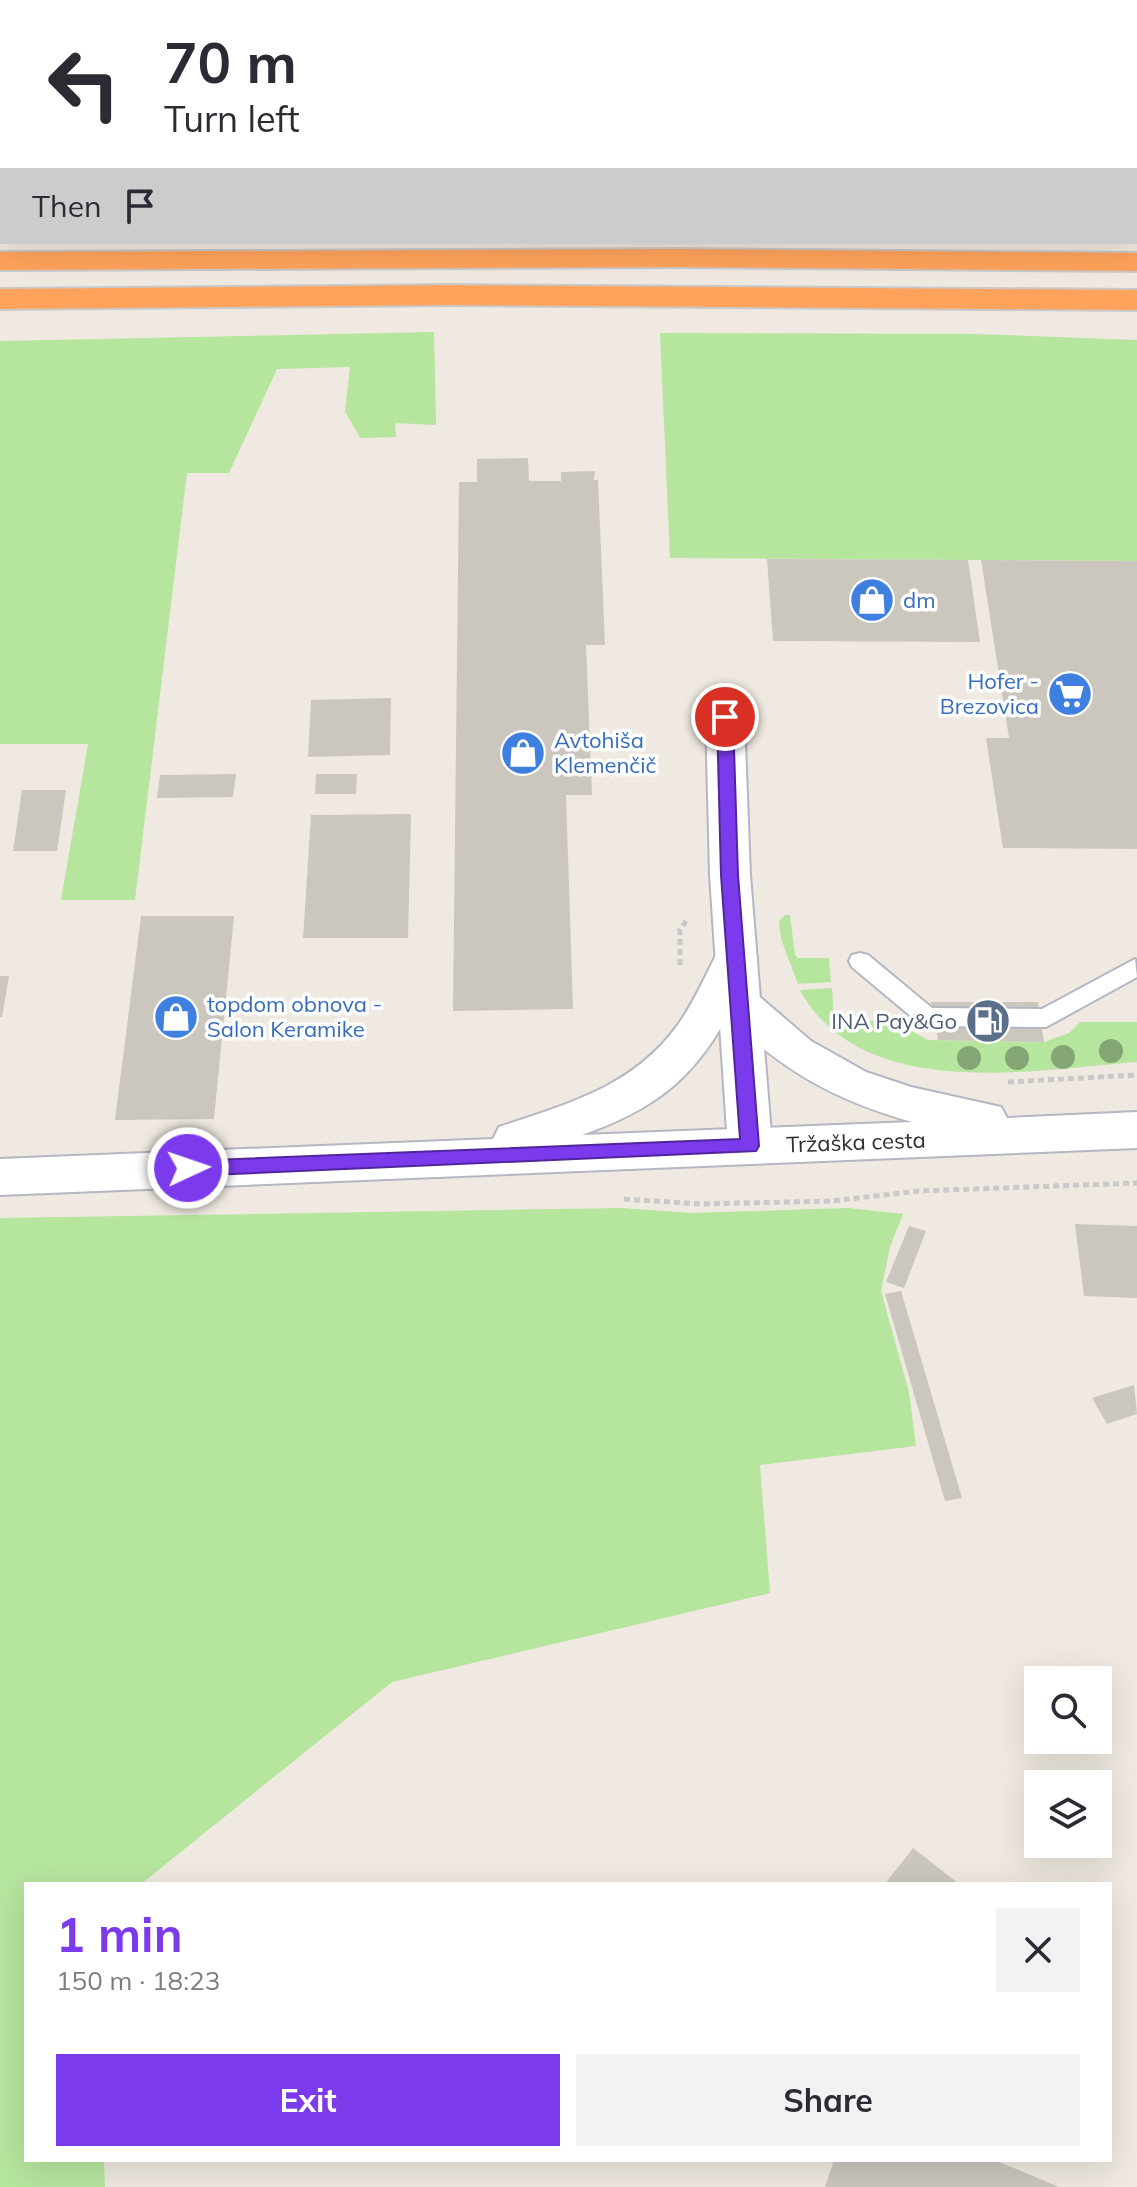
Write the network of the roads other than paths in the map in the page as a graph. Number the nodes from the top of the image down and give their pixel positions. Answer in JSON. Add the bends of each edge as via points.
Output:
{"nodes":[{"id":1,"x":0,"y":261,"type":"edge"},
{"id":2,"x":1137,"y":262,"type":"edge"},
{"id":3,"x":907,"y":297,"type":"junction"},
{"id":4,"x":0,"y":299,"type":"edge"},
{"id":5,"x":1137,"y":300,"type":"edge"},
{"id":6,"x":1137,"y":320,"type":"edge"},
{"id":7,"x":725,"y":717,"type":"dead end"},
{"id":8,"x":736,"y":957,"type":"junction"},
{"id":9,"x":860,"y":961,"type":"dead end"},
{"id":10,"x":1135,"y":968,"type":"edge"},
{"id":11,"x":739,"y":1003,"type":"junction"},
{"id":12,"x":1137,"y":1130,"type":"edge"},
{"id":13,"x":1070,"y":1133,"type":"junction"},
{"id":14,"x":750,"y":1146,"type":"junction"},
{"id":15,"x":459,"y":1157,"type":"junction"},
{"id":16,"x":0,"y":1177,"type":"edge"}],
"edges":[{"from":1,"to":2,"type":"highway"},
{"from":3,"to":4,"type":"highway"},
{"from":3,"to":5,"type":"highway"},
{"from":3,"to":6,"type":"highway","via":[[998,316]]},
{"from":7,"to":8,"type":"main road"},
{"from":8,"to":11,"type":"main road"},
{"from":8,"to":15,"type":"main road","via":[[692,1039],[646,1088],[569,1123]]},
{"from":9,"to":10,"type":"lane","via":[[927,1017],[1046,1018]]},
{"from":11,"to":13,"type":"main road","via":[[801,1059],[868,1092],[908,1105]]},
{"from":11,"to":14,"type":"main road"},
{"from":12,"to":13,"type":"main road","name":"Tržaška cesta"},
{"from":13,"to":14,"type":"main road","name":"Tržaška cesta"},
{"from":14,"to":15,"type":"main road","name":"Tržaška cesta"},
{"from":15,"to":16,"type":"main road","name":"Tržaška cesta"}]}
